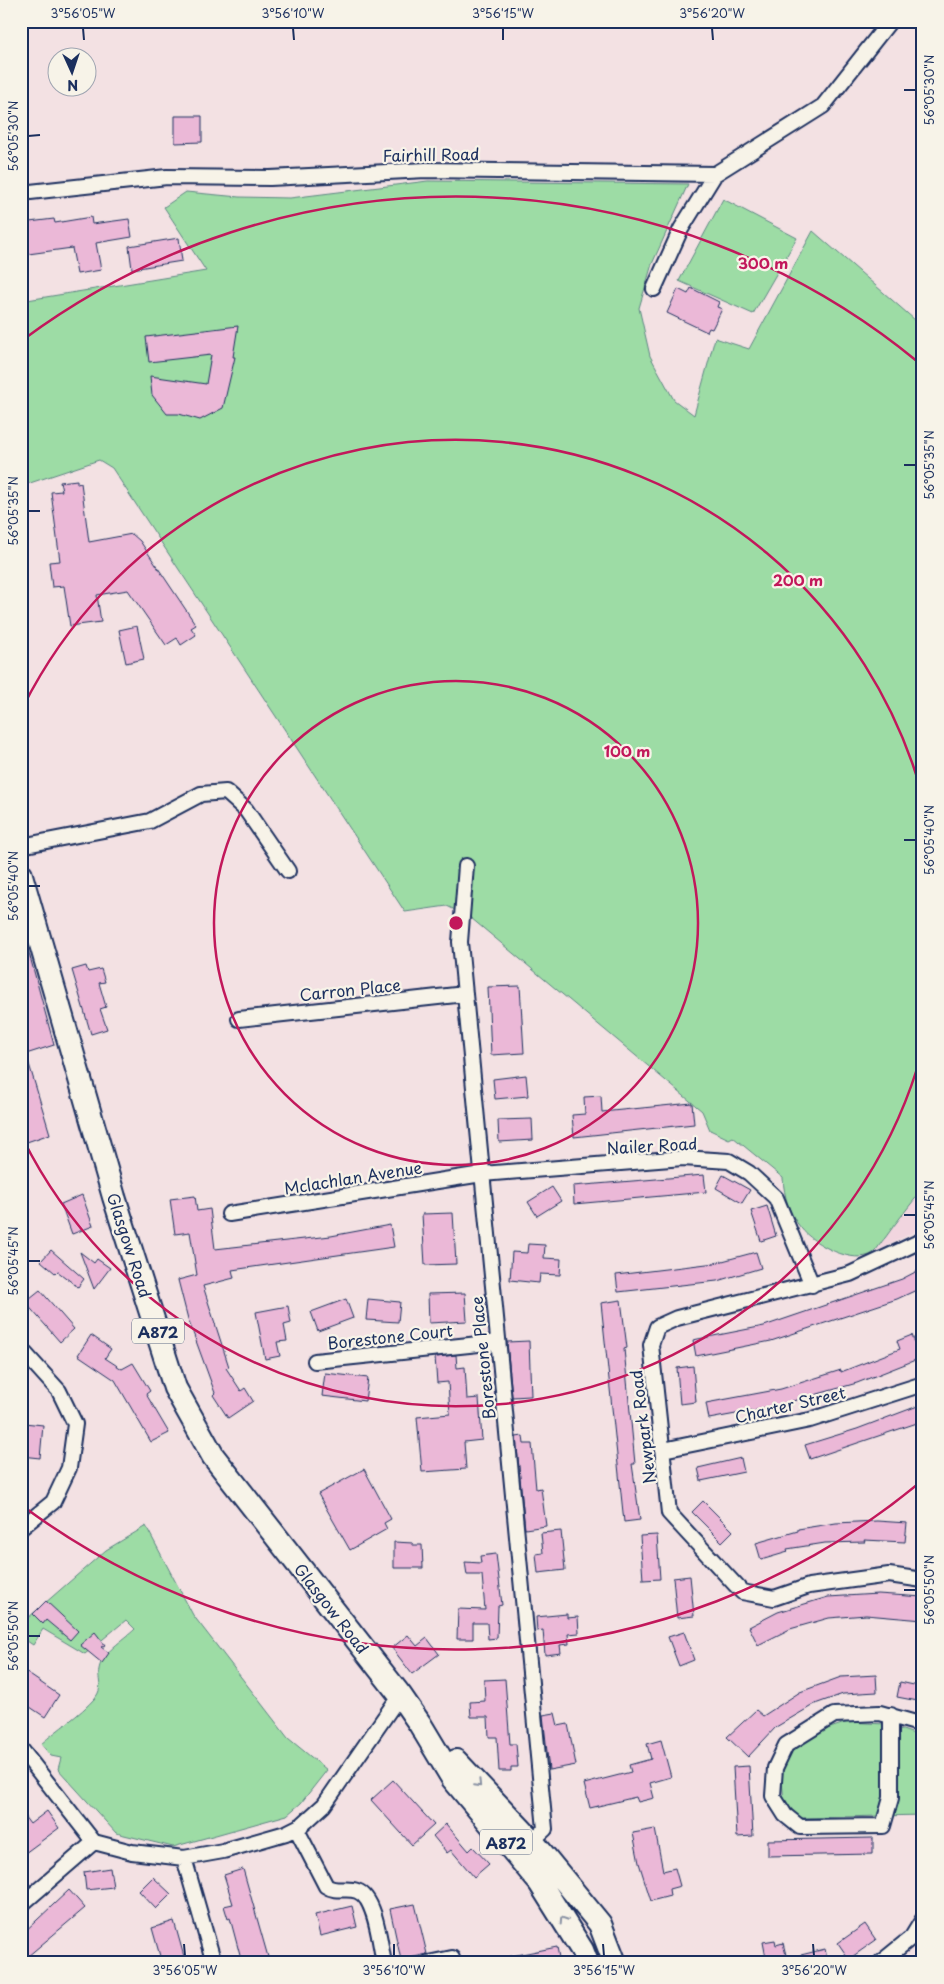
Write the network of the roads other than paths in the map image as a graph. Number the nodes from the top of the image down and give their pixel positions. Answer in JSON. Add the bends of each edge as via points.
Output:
{"nodes":[{"id":1,"x":890,"y":21,"type":"edge"},
{"id":2,"x":715,"y":174,"type":"junction"},
{"id":3,"x":21,"y":193,"type":"edge"},
{"id":4,"x":654,"y":289,"type":"dead end"},
{"id":5,"x":21,"y":846,"type":"edge"},
{"id":6,"x":466,"y":866,"type":"dead end"},
{"id":7,"x":288,"y":871,"type":"dead end"},
{"id":8,"x":21,"y":875,"type":"edge"},
{"id":9,"x":465,"y":994,"type":"junction"},
{"id":10,"x":239,"y":1019,"type":"dead end"},
{"id":11,"x":482,"y":1174,"type":"junction"},
{"id":12,"x":229,"y":1214,"type":"dead end"},
{"id":13,"x":923,"y":1240,"type":"edge"},
{"id":14,"x":812,"y":1285,"type":"junction"},
{"id":15,"x":498,"y":1342,"type":"junction"},
{"id":16,"x":21,"y":1349,"type":"edge"},
{"id":17,"x":315,"y":1361,"type":"dead end"},
{"id":18,"x":923,"y":1384,"type":"edge"},
{"id":19,"x":663,"y":1450,"type":"junction"},
{"id":20,"x":21,"y":1528,"type":"edge"},
{"id":21,"x":923,"y":1580,"type":"edge"},
{"id":22,"x":400,"y":1695,"type":"junction"},
{"id":23,"x":892,"y":1715,"type":"junction"},
{"id":24,"x":420,"y":1724,"type":"junction"},
{"id":25,"x":923,"y":1725,"type":"edge"},
{"id":26,"x":21,"y":1749,"type":"edge"},
{"id":27,"x":296,"y":1828,"type":"junction"},
{"id":28,"x":532,"y":1841,"type":"junction"},
{"id":29,"x":94,"y":1842,"type":"junction"},
{"id":30,"x":184,"y":1858,"type":"junction"},
{"id":31,"x":540,"y":1884,"type":"junction"},
{"id":32,"x":21,"y":1905,"type":"edge"},
{"id":33,"x":923,"y":1919,"type":"edge"},
{"id":34,"x":214,"y":1963,"type":"edge"},
{"id":35,"x":384,"y":1963,"type":"edge"},
{"id":36,"x":428,"y":1963,"type":"edge"},
{"id":37,"x":453,"y":1963,"type":"edge"},
{"id":38,"x":587,"y":1963,"type":"edge"},
{"id":39,"x":615,"y":1963,"type":"edge"},
{"id":40,"x":880,"y":1963,"type":"edge"}],
"edges":[{"from":1,"to":2,"type":"street","via":[[823,106]]},
{"from":2,"to":3,"type":"street","name":"Fairhill Road","via":[[426,170],[270,178],[167,177]]},
{"from":2,"to":4,"type":"street","via":[[681,229]]},
{"from":5,"to":7,"type":"street","via":[[150,821],[201,794],[226,792],[246,810]]},
{"from":6,"to":9,"type":"street","name":"Borestone Place","via":[[460,942]]},
{"from":8,"to":22,"type":"main road","name":"Glasgow Road","number":"A872","via":[[114,1197],[175,1388],[213,1456]]},
{"from":9,"to":10,"type":"street","name":"Carron Place"},
{"from":9,"to":11,"type":"street","name":"Borestone Place"},
{"from":11,"to":12,"type":"street","name":"Mclachlan Avenue"},
{"from":11,"to":14,"type":"street","name":"Nailer Road","via":[[683,1158],[729,1162],[749,1173],[776,1198]]},
{"from":11,"to":15,"type":"street","name":"Borestone Place"},
{"from":13,"to":14,"type":"street","name":"Newpark Road","via":[[850,1274]]},
{"from":14,"to":19,"type":"street","name":"Newpark Road","via":[[676,1318],[657,1327],[651,1345]]},
{"from":15,"to":17,"type":"street","name":"Borestone Court"},
{"from":15,"to":28,"type":"street","name":"Borestone Place","via":[[545,1830]]},
{"from":16,"to":20,"type":"street","via":[[59,1391],[74,1424],[69,1468],[53,1502]]},
{"from":18,"to":19,"type":"street","name":"Charter Street","via":[[810,1420]]},
{"from":19,"to":21,"type":"street","name":"Newpark Road","via":[[669,1513],[742,1592],[774,1598],[809,1586],[889,1575]]},
{"from":22,"to":24,"type":"main road","name":"Glasgow Road","number":"A872"},
{"from":22,"to":27,"type":"street","via":[[324,1805]]},
{"from":23,"to":23,"type":"street","via":[[890,1798],[883,1826],[800,1827],[785,1815],[773,1796],[775,1768],[786,1745],[834,1715]]},
{"from":23,"to":25,"type":"street"},
{"from":24,"to":28,"type":"main road","name":"Glasgow Road","number":"A872","one_way":true},
{"from":24,"to":31,"type":"main road","name":"Glasgow Road","number":"A872","via":[[453,1779]]},
{"from":26,"to":29,"type":"street"},
{"from":27,"to":30,"type":"street","via":[[223,1852]]},
{"from":27,"to":35,"type":"street","via":[[326,1886],[356,1890],[370,1901]]},
{"from":28,"to":31,"type":"street"},
{"from":28,"to":39,"type":"main road","name":"Glasgow Road","number":"A872","via":[[600,1924]]},
{"from":29,"to":30,"type":"street","via":[[132,1852]]},
{"from":29,"to":32,"type":"street"},
{"from":30,"to":34,"type":"street"},
{"from":38,"to":31,"type":"main road","name":"Glasgow Road","number":"A872","one_way":true},
{"from":33,"to":40,"type":"street","via":[[912,1937]]},
{"from":36,"to":37,"type":"street","via":[[452,1958]]}]}
